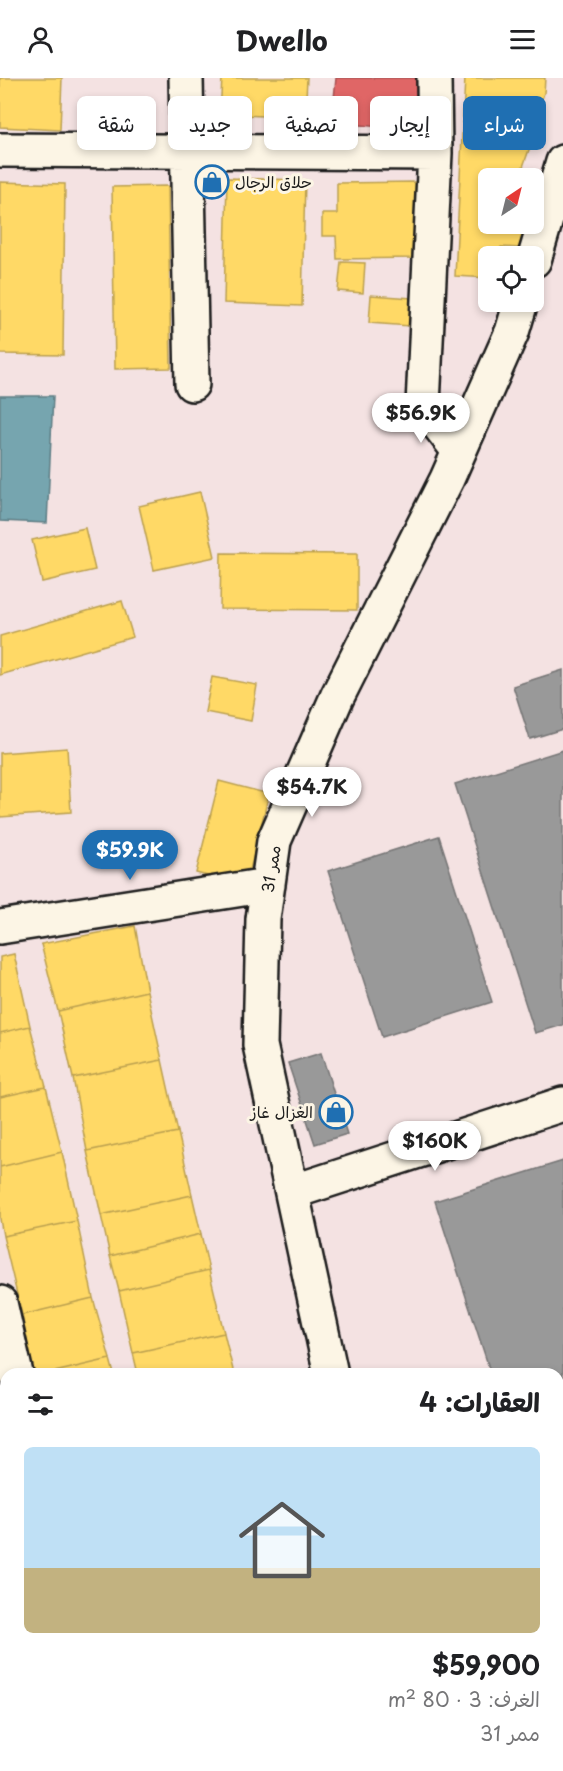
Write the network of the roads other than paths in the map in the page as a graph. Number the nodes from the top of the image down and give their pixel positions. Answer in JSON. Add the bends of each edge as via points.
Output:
{"nodes":[{"id":1,"x":186,"y":78,"type":"edge"},
{"id":2,"x":434,"y":78,"type":"edge"},
{"id":3,"x":0,"y":150,"type":"edge"},
{"id":4,"x":187,"y":153,"type":"junction"},
{"id":5,"x":435,"y":153,"type":"junction"},
{"id":6,"x":563,"y":162,"type":"edge"},
{"id":7,"x":538,"y":246,"type":"edge"},
{"id":8,"x":518,"y":312,"type":"edge"},
{"id":9,"x":192,"y":384,"type":"dead end"},
{"id":10,"x":459,"y":451,"type":"junction"},
{"id":11,"x":268,"y":885,"type":"junction"},
{"id":12,"x":0,"y":927,"type":"edge"},
{"id":13,"x":563,"y":1104,"type":"edge"},
{"id":14,"x":292,"y":1192,"type":"junction"},
{"id":15,"x":0,"y":1303,"type":"edge"},
{"id":16,"x":15,"y":1368,"type":"edge"},
{"id":17,"x":330,"y":1368,"type":"edge"}],
"edges":[{"from":1,"to":4,"type":"street"},
{"from":2,"to":5,"type":"street"},
{"from":3,"to":4,"type":"street"},
{"from":4,"to":5,"type":"street"},
{"from":4,"to":9,"type":"street"},
{"from":5,"to":10,"type":"street","via":[[423,405]]},
{"from":6,"to":7,"type":"street"},
{"from":8,"to":10,"type":"street","name":"ممر 31"},
{"from":10,"to":11,"type":"street","name":"ممر 31","via":[[337,697],[274,841]]},
{"from":11,"to":12,"type":"street"},
{"from":11,"to":14,"type":"street","name":"ممر 31","via":[[263,919],[260,1045]]},
{"from":13,"to":14,"type":"street"},
{"from":14,"to":17,"type":"street","name":"ممر 31"},
{"from":15,"to":16,"type":"street"}]}
